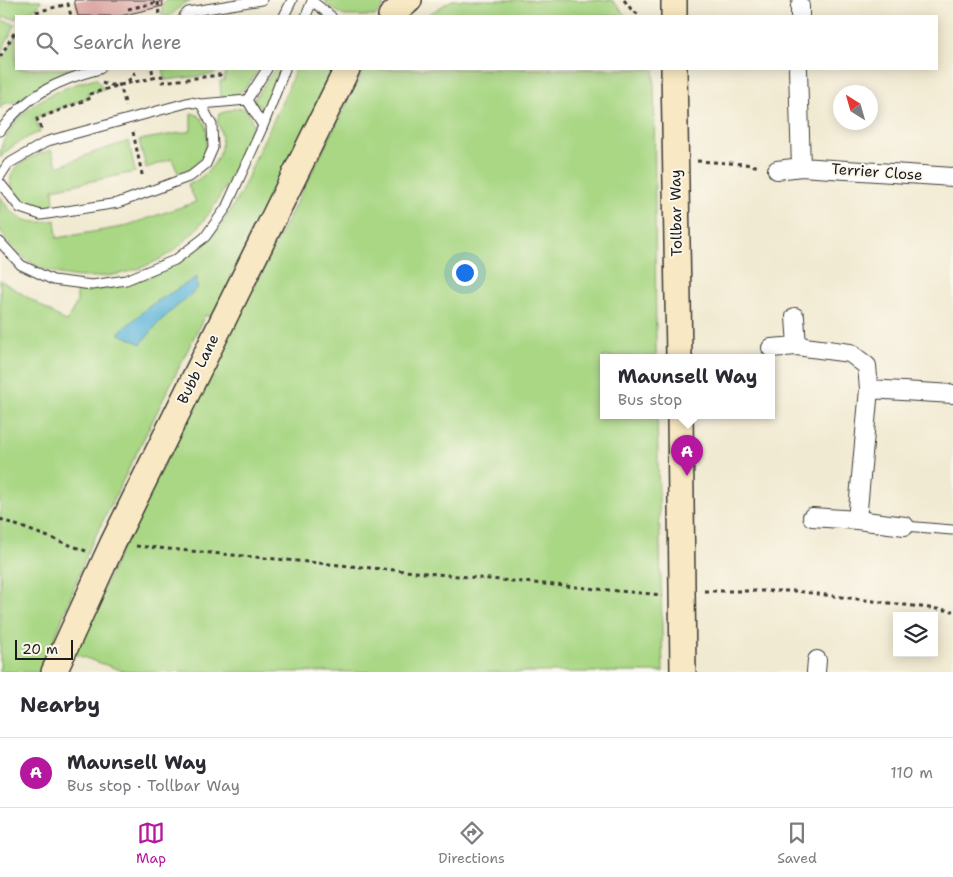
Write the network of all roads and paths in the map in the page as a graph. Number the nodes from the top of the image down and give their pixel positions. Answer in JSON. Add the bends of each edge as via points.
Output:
{"nodes":[{"id":1,"x":262,"y":0,"type":"edge"},
{"id":2,"x":292,"y":0,"type":"edge"},
{"id":3,"x":409,"y":0,"type":"edge"},
{"id":4,"x":624,"y":0,"type":"edge"},
{"id":5,"x":674,"y":0,"type":"edge"},
{"id":6,"x":159,"y":1,"type":"edge"},
{"id":7,"x":312,"y":1,"type":"edge"},
{"id":8,"x":67,"y":2,"type":"edge"},
{"id":9,"x":128,"y":9,"type":"dead end"},
{"id":10,"x":31,"y":15,"type":"edge"},
{"id":11,"x":71,"y":15,"type":"edge"},
{"id":12,"x":159,"y":15,"type":"edge"},
{"id":13,"x":185,"y":15,"type":"edge"},
{"id":14,"x":284,"y":15,"type":"edge"},
{"id":15,"x":306,"y":15,"type":"edge"},
{"id":16,"x":330,"y":15,"type":"edge"},
{"id":17,"x":392,"y":15,"type":"edge"},
{"id":18,"x":639,"y":15,"type":"edge"},
{"id":19,"x":674,"y":15,"type":"edge"},
{"id":20,"x":15,"y":32,"type":"edge"},
{"id":21,"x":0,"y":57,"type":"edge"},
{"id":22,"x":97,"y":70,"type":"edge"},
{"id":23,"x":135,"y":70,"type":"edge"},
{"id":24,"x":152,"y":70,"type":"edge"},
{"id":25,"x":222,"y":70,"type":"edge"},
{"id":26,"x":266,"y":70,"type":"edge"},
{"id":27,"x":285,"y":70,"type":"edge"},
{"id":28,"x":347,"y":70,"type":"edge"},
{"id":29,"x":674,"y":70,"type":"edge"},
{"id":30,"x":798,"y":70,"type":"edge"},
{"id":31,"x":153,"y":78,"type":"junction"},
{"id":32,"x":120,"y":85,"type":"junction"},
{"id":33,"x":247,"y":100,"type":"junction"},
{"id":34,"x":201,"y":104,"type":"junction"},
{"id":35,"x":263,"y":126,"type":"junction"},
{"id":36,"x":0,"y":131,"type":"edge"},
{"id":37,"x":43,"y":135,"type":"dead end"},
{"id":38,"x":689,"y":160,"type":"dead end"},
{"id":39,"x":801,"y":167,"type":"junction"},
{"id":40,"x":777,"y":170,"type":"joint"},
{"id":41,"x":0,"y":176,"type":"edge"},
{"id":42,"x":953,"y":177,"type":"edge"},
{"id":43,"x":0,"y":183,"type":"edge"},
{"id":44,"x":0,"y":242,"type":"edge"},
{"id":45,"x":795,"y":317,"type":"dead end"},
{"id":46,"x":797,"y":346,"type":"junction"},
{"id":47,"x":771,"y":348,"type":"dead end"},
{"id":48,"x":679,"y":354,"type":"edge"},
{"id":49,"x":869,"y":389,"type":"junction"},
{"id":50,"x":953,"y":394,"type":"edge"},
{"id":51,"x":680,"y":419,"type":"edge"},
{"id":52,"x":812,"y":517,"type":"dead end"},
{"id":53,"x":0,"y":519,"type":"edge"},
{"id":54,"x":857,"y":520,"type":"junction"},
{"id":55,"x":906,"y":526,"type":"joint"},
{"id":56,"x":952,"y":530,"type":"dead end"},
{"id":57,"x":113,"y":543,"type":"junction"},
{"id":58,"x":692,"y":594,"type":"junction"},
{"id":59,"x":953,"y":611,"type":"edge"},
{"id":60,"x":54,"y":672,"type":"edge"},
{"id":61,"x":683,"y":672,"type":"edge"}],
"edges":[{"from":1,"to":13,"type":"lane"},
{"from":2,"to":14,"type":"lane"},
{"from":3,"to":17,"type":"street"},
{"from":4,"to":18,"type":"path"},
{"from":5,"to":19,"type":"street"},
{"from":6,"to":9,"type":"path"},
{"from":6,"to":12,"type":"path"},
{"from":7,"to":15,"type":"lane"},
{"from":7,"to":16,"type":"lane"},
{"from":8,"to":10,"type":"path"},
{"from":8,"to":11,"type":"path"},
{"from":20,"to":21,"type":"path"},
{"from":22,"to":36,"type":"lane","via":[[48,88],[26,102]]},
{"from":23,"to":32,"type":"path","via":[[131,80]]},
{"from":24,"to":31,"type":"path"},
{"from":25,"to":31,"type":"path","via":[[220,75],[162,82],[162,76]]},
{"from":26,"to":33,"type":"lane"},
{"from":27,"to":35,"type":"lane"},
{"from":28,"to":57,"type":"street","name":"Bubb Lane"},
{"from":29,"to":48,"type":"street","name":"Tollbar Way"},
{"from":30,"to":39,"type":"street"},
{"from":31,"to":32,"type":"path"},
{"from":32,"to":37,"type":"path","via":[[90,94],[91,98],[37,119]]},
{"from":33,"to":34,"type":"lane"},
{"from":33,"to":35,"type":"lane"},
{"from":34,"to":41,"type":"lane","via":[[190,102],[48,141],[8,164]]},
{"from":34,"to":43,"type":"lane","via":[[212,126],[213,148],[206,164],[191,176],[118,203],[41,215],[20,208]]},
{"from":35,"to":44,"type":"lane","via":[[226,208],[205,237],[175,260],[126,280],[92,285],[53,280],[20,265]]},
{"from":38,"to":40,"type":"path"},
{"from":39,"to":40,"type":"street","name":"Terrier Close"},
{"from":39,"to":42,"type":"street","name":"Terrier Close"},
{"from":45,"to":46,"type":"street"},
{"from":46,"to":47,"type":"street"},
{"from":46,"to":49,"type":"street","via":[[850,353],[867,366]]},
{"from":49,"to":50,"type":"street"},
{"from":49,"to":54,"type":"street"},
{"from":51,"to":58,"type":"street"},
{"from":52,"to":54,"type":"street"},
{"from":53,"to":57,"type":"path","via":[[88,551]]},
{"from":54,"to":55,"type":"street"},
{"from":55,"to":56,"type":"lane"},
{"from":57,"to":58,"type":"path"},
{"from":57,"to":60,"type":"street","name":"Bubb Lane"},
{"from":58,"to":59,"type":"path","via":[[796,591]]},
{"from":58,"to":61,"type":"street"}]}
